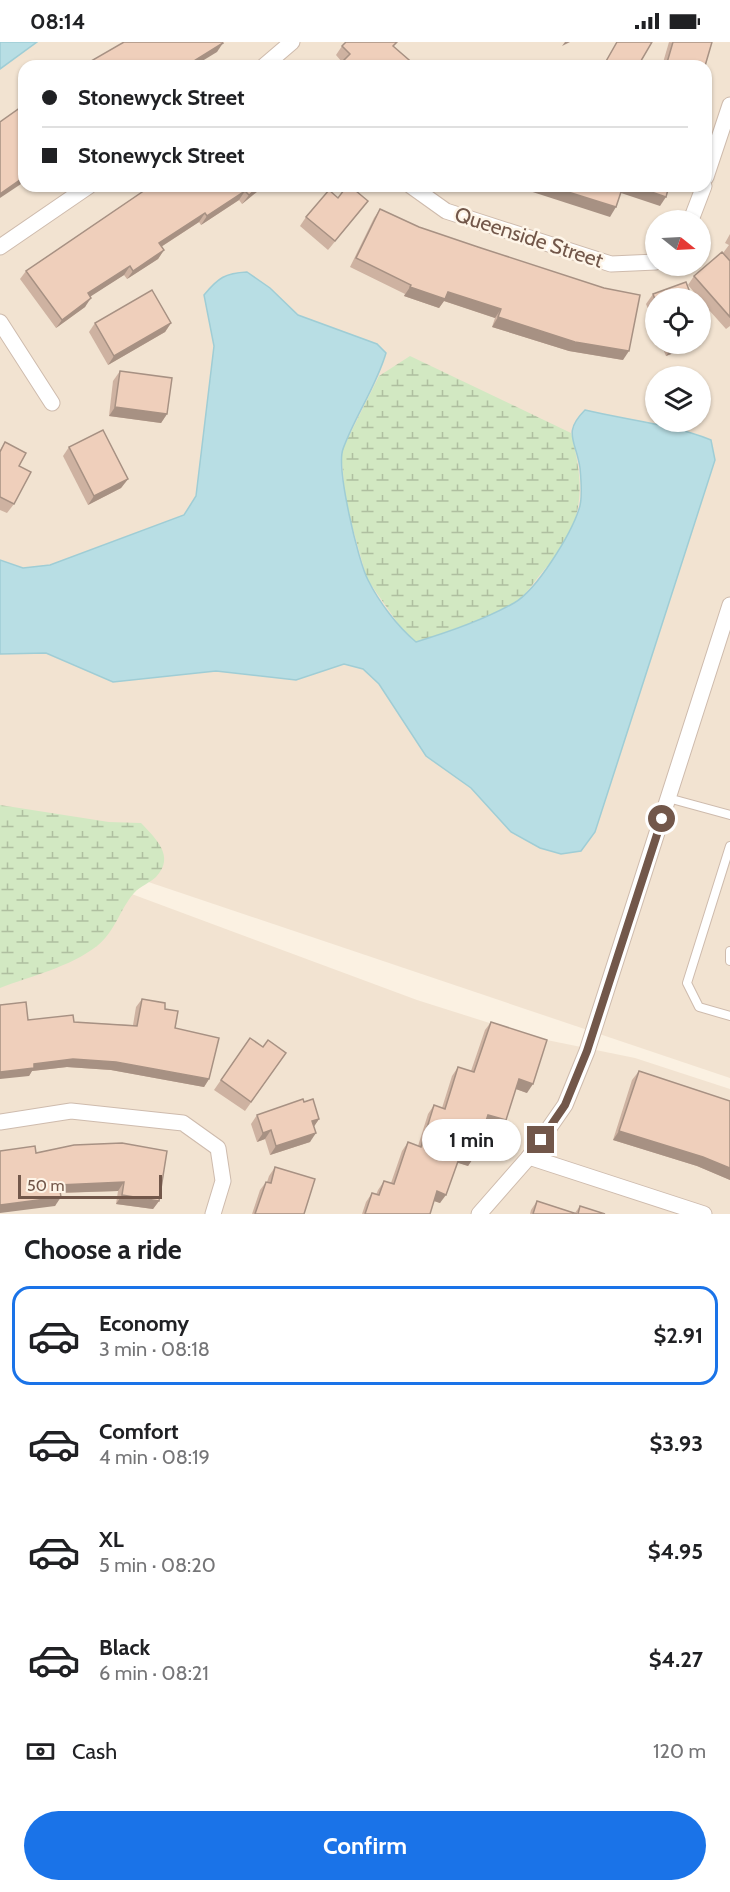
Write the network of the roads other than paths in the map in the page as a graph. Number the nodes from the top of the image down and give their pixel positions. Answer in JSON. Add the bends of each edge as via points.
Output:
{"nodes":[{"id":1,"x":292,"y":42,"type":"edge"},
{"id":2,"x":277,"y":60,"type":"edge"},
{"id":3,"x":730,"y":105,"type":"edge"},
{"id":4,"x":727,"y":124,"type":"edge"},
{"id":5,"x":712,"y":162,"type":"edge"},
{"id":6,"x":80,"y":192,"type":"edge"},
{"id":7,"x":419,"y":192,"type":"edge"},
{"id":8,"x":702,"y":192,"type":"edge"},
{"id":9,"x":695,"y":210,"type":"edge"},
{"id":10,"x":0,"y":247,"type":"edge"},
{"id":11,"x":645,"y":262,"type":"edge"},
{"id":12,"x":0,"y":322,"type":"edge"},
{"id":13,"x":52,"y":403,"type":"dead end"},
{"id":14,"x":730,"y":604,"type":"edge"},
{"id":15,"x":668,"y":798,"type":"junction"},
{"id":16,"x":730,"y":815,"type":"edge"},
{"id":17,"x":730,"y":846,"type":"edge"},
{"id":18,"x":730,"y":951,"type":"edge"},
{"id":19,"x":730,"y":961,"type":"edge"},
{"id":20,"x":730,"y":1016,"type":"edge"},
{"id":21,"x":0,"y":1122,"type":"edge"},
{"id":22,"x":529,"y":1157,"type":"junction"},
{"id":23,"x":213,"y":1214,"type":"edge"},
{"id":24,"x":479,"y":1214,"type":"edge"},
{"id":25,"x":704,"y":1214,"type":"edge"}],
"edges":[{"from":1,"to":2,"type":"street"},
{"from":3,"to":4,"type":"street"},
{"from":4,"to":5,"type":"street"},
{"from":6,"to":10,"type":"street"},
{"from":7,"to":11,"type":"street","name":"Queenside Street","via":[[446,211],[611,264]]},
{"from":8,"to":9,"type":"street"},
{"from":12,"to":13,"type":"street"},
{"from":14,"to":15,"type":"street"},
{"from":15,"to":16,"type":"lane"},
{"from":15,"to":22,"type":"street","via":[[587,1051],[565,1105]]},
{"from":17,"to":20,"type":"lane","via":[[687,983],[699,1007]]},
{"from":18,"to":19,"type":"lane"},
{"from":21,"to":23,"type":"street","via":[[72,1111],[183,1123],[218,1148],[223,1181]]},
{"from":22,"to":24,"type":"street"},
{"from":22,"to":25,"type":"street"}]}
